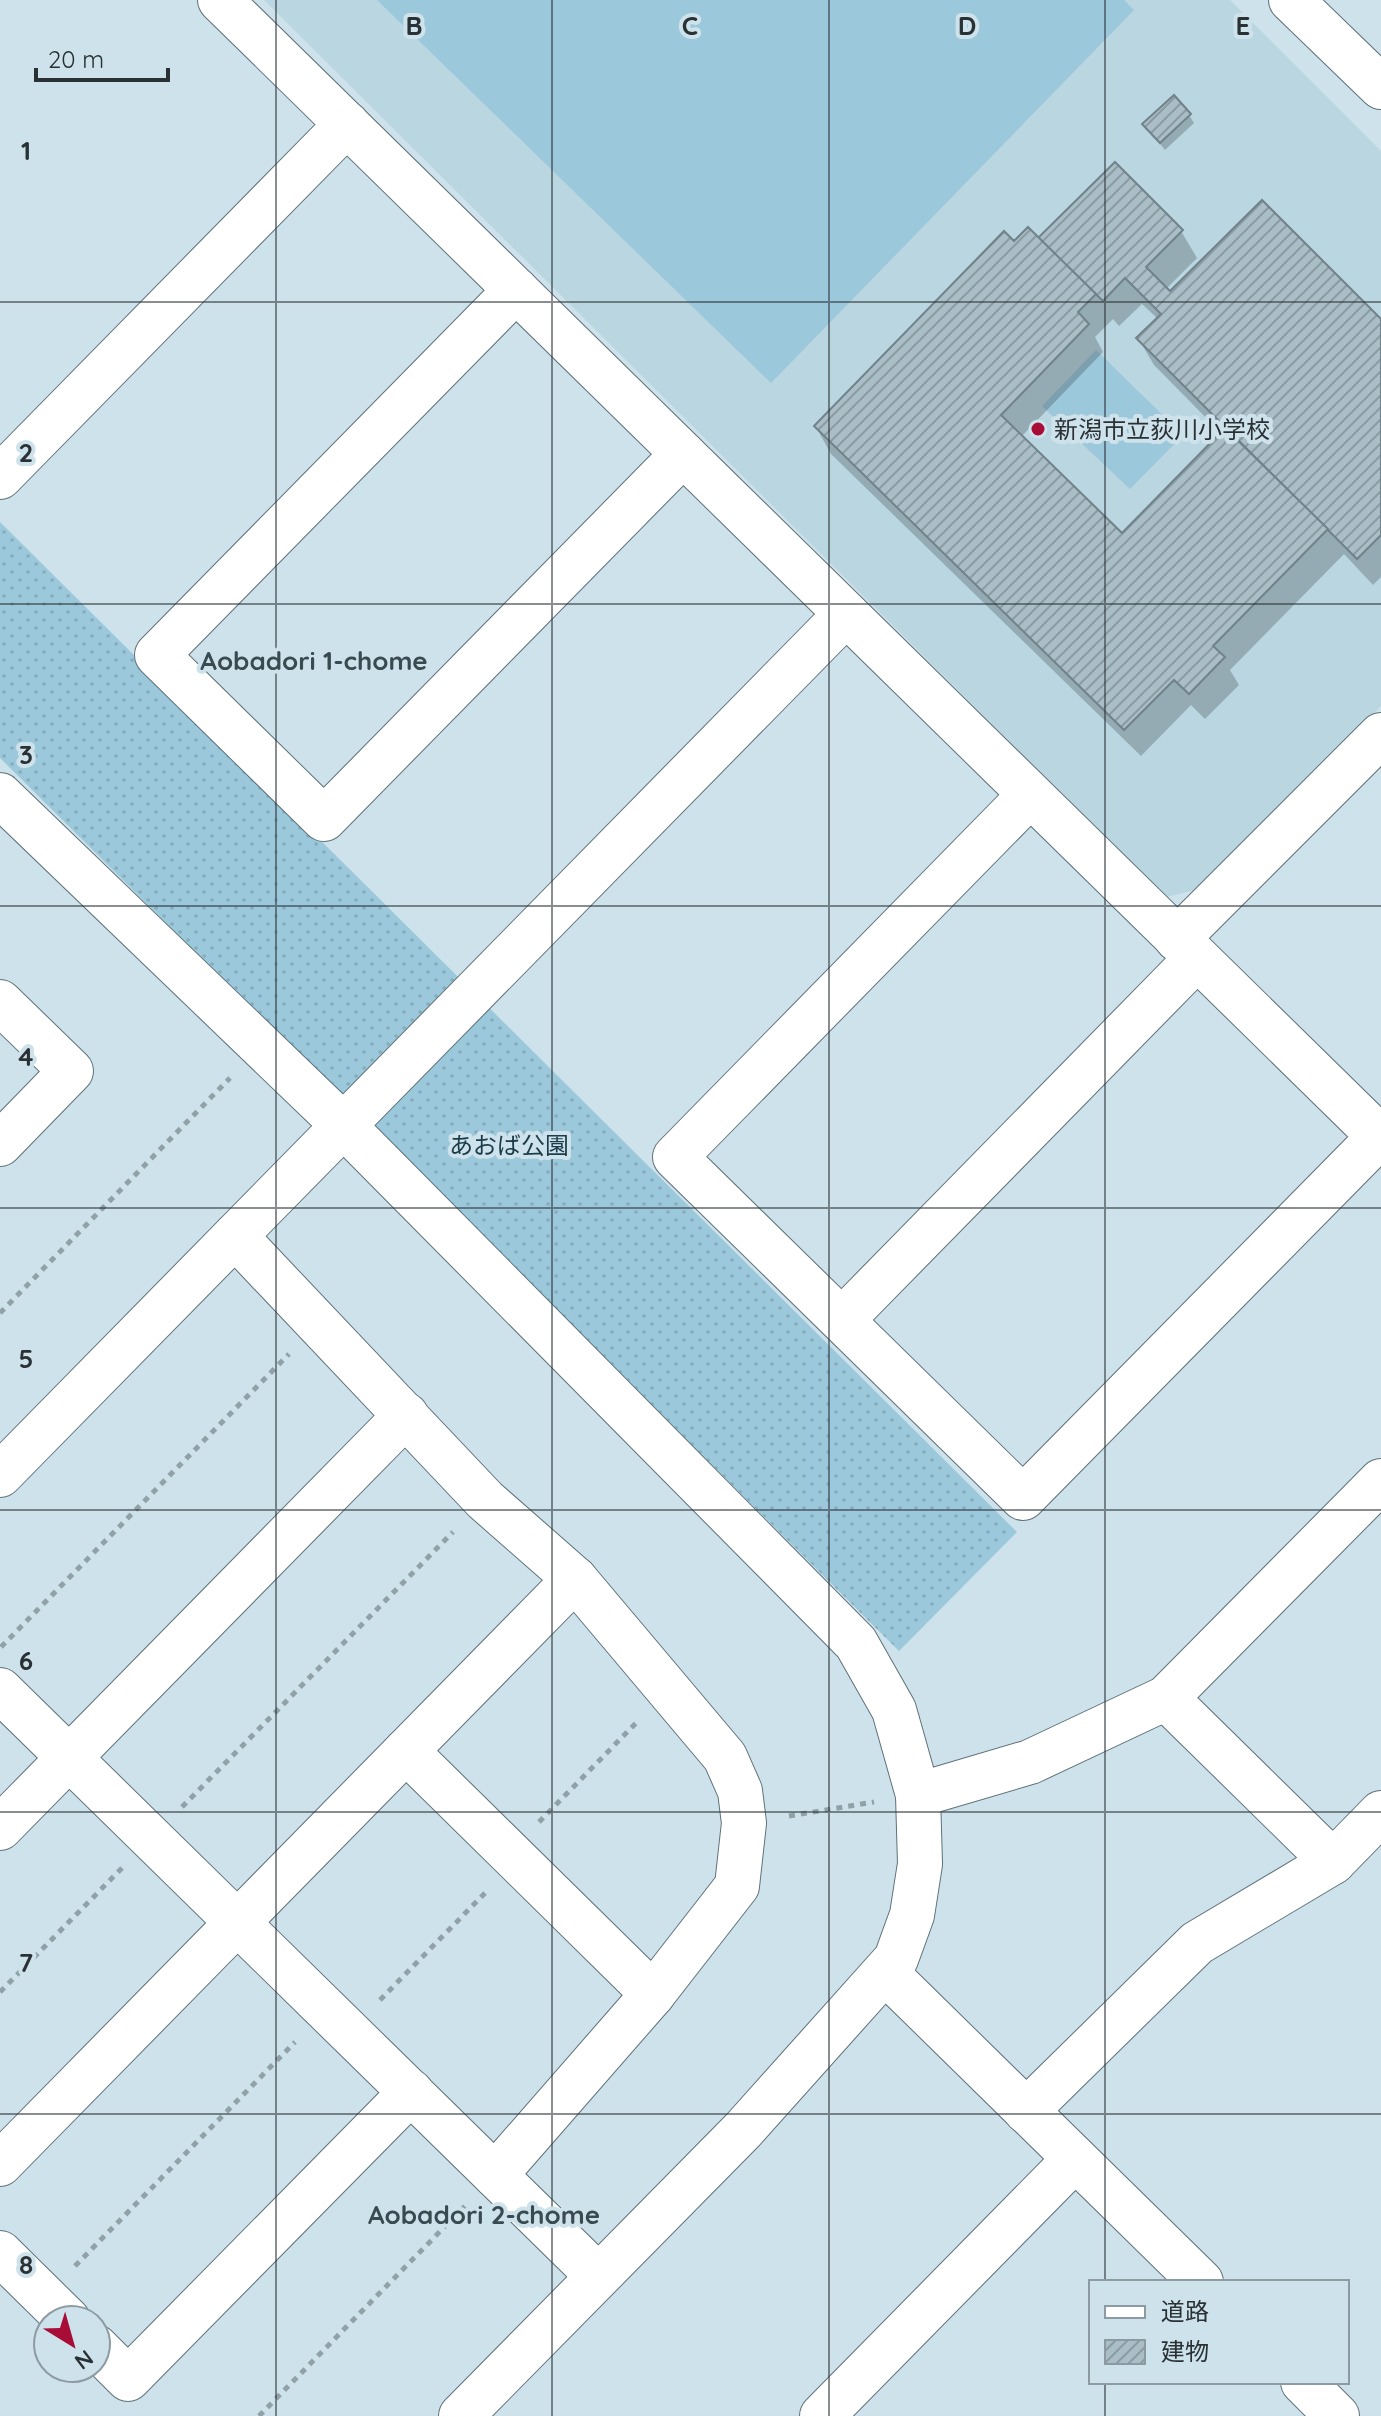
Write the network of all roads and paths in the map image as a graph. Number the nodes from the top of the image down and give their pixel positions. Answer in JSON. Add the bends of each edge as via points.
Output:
{"nodes":[{"id":1,"x":220,"y":0,"type":"edge"},
{"id":2,"x":1291,"y":0,"type":"edge"},
{"id":3,"x":1381,"y":87,"type":"edge"},
{"id":4,"x":347,"y":124,"type":"junction"},
{"id":5,"x":516,"y":290,"type":"junction"},
{"id":6,"x":683,"y":454,"type":"junction"},
{"id":7,"x":0,"y":477,"type":"edge"},
{"id":8,"x":846,"y":614,"type":"junction"},
{"id":9,"x":1381,"y":735,"type":"edge"},
{"id":10,"x":0,"y":795,"type":"edge"},
{"id":11,"x":1030,"y":795,"type":"junction"},
{"id":12,"x":1187,"y":948,"type":"junction"},
{"id":13,"x":0,"y":1002,"type":"edge"},
{"id":14,"x":262,"y":1046,"type":"junction"},
{"id":15,"x":343,"y":1125,"type":"junction"},
{"id":16,"x":1380,"y":1137,"type":"edge"},
{"id":17,"x":0,"y":1144,"type":"edge"},
{"id":18,"x":235,"y":1236,"type":"junction"},
{"id":19,"x":0,"y":1313,"type":"edge"},
{"id":20,"x":842,"y":1320,"type":"junction"},
{"id":21,"x":317,"y":1325,"type":"junction"},
{"id":22,"x":406,"y":1415,"type":"junction"},
{"id":23,"x":0,"y":1475,"type":"edge"},
{"id":24,"x":1381,"y":1481,"type":"edge"},
{"id":25,"x":485,"y":1500,"type":"junction"},
{"id":26,"x":575,"y":1579,"type":"junction"},
{"id":27,"x":0,"y":1648,"type":"edge"},
{"id":28,"x":670,"y":1689,"type":"junction"},
{"id":29,"x":0,"y":1690,"type":"edge"},
{"id":30,"x":1166,"y":1698,"type":"junction"},
{"id":31,"x":406,"y":1751,"type":"junction"},
{"id":32,"x":69,"y":1758,"type":"junction"},
{"id":33,"x":918,"y":1795,"type":"junction"},
{"id":34,"x":1381,"y":1813,"type":"edge"},
{"id":35,"x":744,"y":1823,"type":"junction"},
{"id":36,"x":0,"y":1828,"type":"edge"},
{"id":37,"x":152,"y":1838,"type":"junction"},
{"id":38,"x":513,"y":1857,"type":"junction"},
{"id":39,"x":1333,"y":1862,"type":"junction"},
{"id":40,"x":237,"y":1922,"type":"junction"},
{"id":41,"x":886,"y":1973,"type":"junction"},
{"id":42,"x":0,"y":1992,"type":"edge"},
{"id":43,"x":653,"y":1994,"type":"junction"},
{"id":44,"x":338,"y":2020,"type":"junction"},
{"id":45,"x":411,"y":2092,"type":"junction"},
{"id":46,"x":1026,"y":2111,"type":"junction"},
{"id":47,"x":1075,"y":2159,"type":"junction"},
{"id":48,"x":0,"y":2164,"type":"edge"},
{"id":49,"x":495,"y":2175,"type":"junction"},
{"id":50,"x":0,"y":2253,"type":"edge"},
{"id":51,"x":597,"y":2275,"type":"junction"},
{"id":52,"x":1199,"y":2280,"type":"edge"},
{"id":53,"x":52,"y":2304,"type":"edge"},
{"id":54,"x":60,"y":2304,"type":"edge"},
{"id":55,"x":112,"y":2363,"type":"edge"},
{"id":56,"x":1305,"y":2384,"type":"edge"},
{"id":57,"x":259,"y":2416,"type":"edge"},
{"id":58,"x":461,"y":2416,"type":"edge"},
{"id":59,"x":822,"y":2416,"type":"edge"},
{"id":60,"x":1337,"y":2416,"type":"edge"}],
"edges":[{"from":1,"to":4,"type":"street"},
{"from":2,"to":3,"type":"street"},
{"from":4,"to":5,"type":"street"},
{"from":4,"to":7,"type":"street"},
{"from":5,"to":6,"type":"street"},
{"from":5,"to":6,"type":"street","via":[[157,655],[324,819]]},
{"from":6,"to":8,"type":"street"},
{"from":8,"to":11,"type":"street"},
{"from":8,"to":15,"type":"street"},
{"from":9,"to":12,"type":"street"},
{"from":10,"to":14,"type":"street"},
{"from":11,"to":12,"type":"street"},
{"from":11,"to":20,"type":"street","via":[[675,1157]]},
{"from":12,"to":16,"type":"street"},
{"from":12,"to":20,"type":"street"},
{"from":13,"to":17,"type":"street","via":[[71,1071]]},
{"from":14,"to":15,"type":"street"},
{"from":14,"to":19,"type":"path"},
{"from":15,"to":18,"type":"street"},
{"from":15,"to":33,"type":"street","via":[[856,1643],[894,1710]]},
{"from":16,"to":20,"type":"street","via":[[1023,1498]]},
{"from":18,"to":21,"type":"street"},
{"from":18,"to":23,"type":"street"},
{"from":21,"to":22,"type":"street"},
{"from":21,"to":27,"type":"path"},
{"from":22,"to":25,"type":"street"},
{"from":22,"to":32,"type":"street"},
{"from":24,"to":30,"type":"street"},
{"from":25,"to":26,"type":"street"},
{"from":25,"to":37,"type":"path"},
{"from":26,"to":28,"type":"street"},
{"from":26,"to":31,"type":"street"},
{"from":28,"to":35,"type":"street","via":[[725,1757],[740,1791]]},
{"from":28,"to":38,"type":"path"},
{"from":29,"to":32,"type":"street"},
{"from":30,"to":33,"type":"street","via":[[1030,1762]]},
{"from":30,"to":39,"type":"street"},
{"from":31,"to":38,"type":"street"},
{"from":31,"to":40,"type":"street"},
{"from":32,"to":36,"type":"street"},
{"from":32,"to":37,"type":"street"},
{"from":33,"to":35,"type":"path"},
{"from":33,"to":41,"type":"street","via":[[920,1864],[912,1915]]},
{"from":34,"to":39,"type":"street"},
{"from":35,"to":43,"type":"street","via":[[737,1886]]},
{"from":37,"to":40,"type":"street"},
{"from":37,"to":42,"type":"path"},
{"from":38,"to":43,"type":"street"},
{"from":38,"to":44,"type":"path"},
{"from":39,"to":46,"type":"street","via":[[1197,1943]]},
{"from":40,"to":44,"type":"street"},
{"from":40,"to":48,"type":"street"},
{"from":41,"to":46,"type":"street"},
{"from":41,"to":51,"type":"street","via":[[743,2130]]},
{"from":43,"to":49,"type":"street"},
{"from":44,"to":45,"type":"street"},
{"from":44,"to":54,"type":"path"},
{"from":45,"to":49,"type":"street"},
{"from":45,"to":55,"type":"street","via":[[128,2379]]},
{"from":46,"to":47,"type":"street"},
{"from":47,"to":52,"type":"street"},
{"from":47,"to":59,"type":"street"},
{"from":49,"to":51,"type":"street"},
{"from":49,"to":57,"type":"path"},
{"from":50,"to":53,"type":"street"},
{"from":51,"to":58,"type":"street"},
{"from":56,"to":60,"type":"street"}]}
